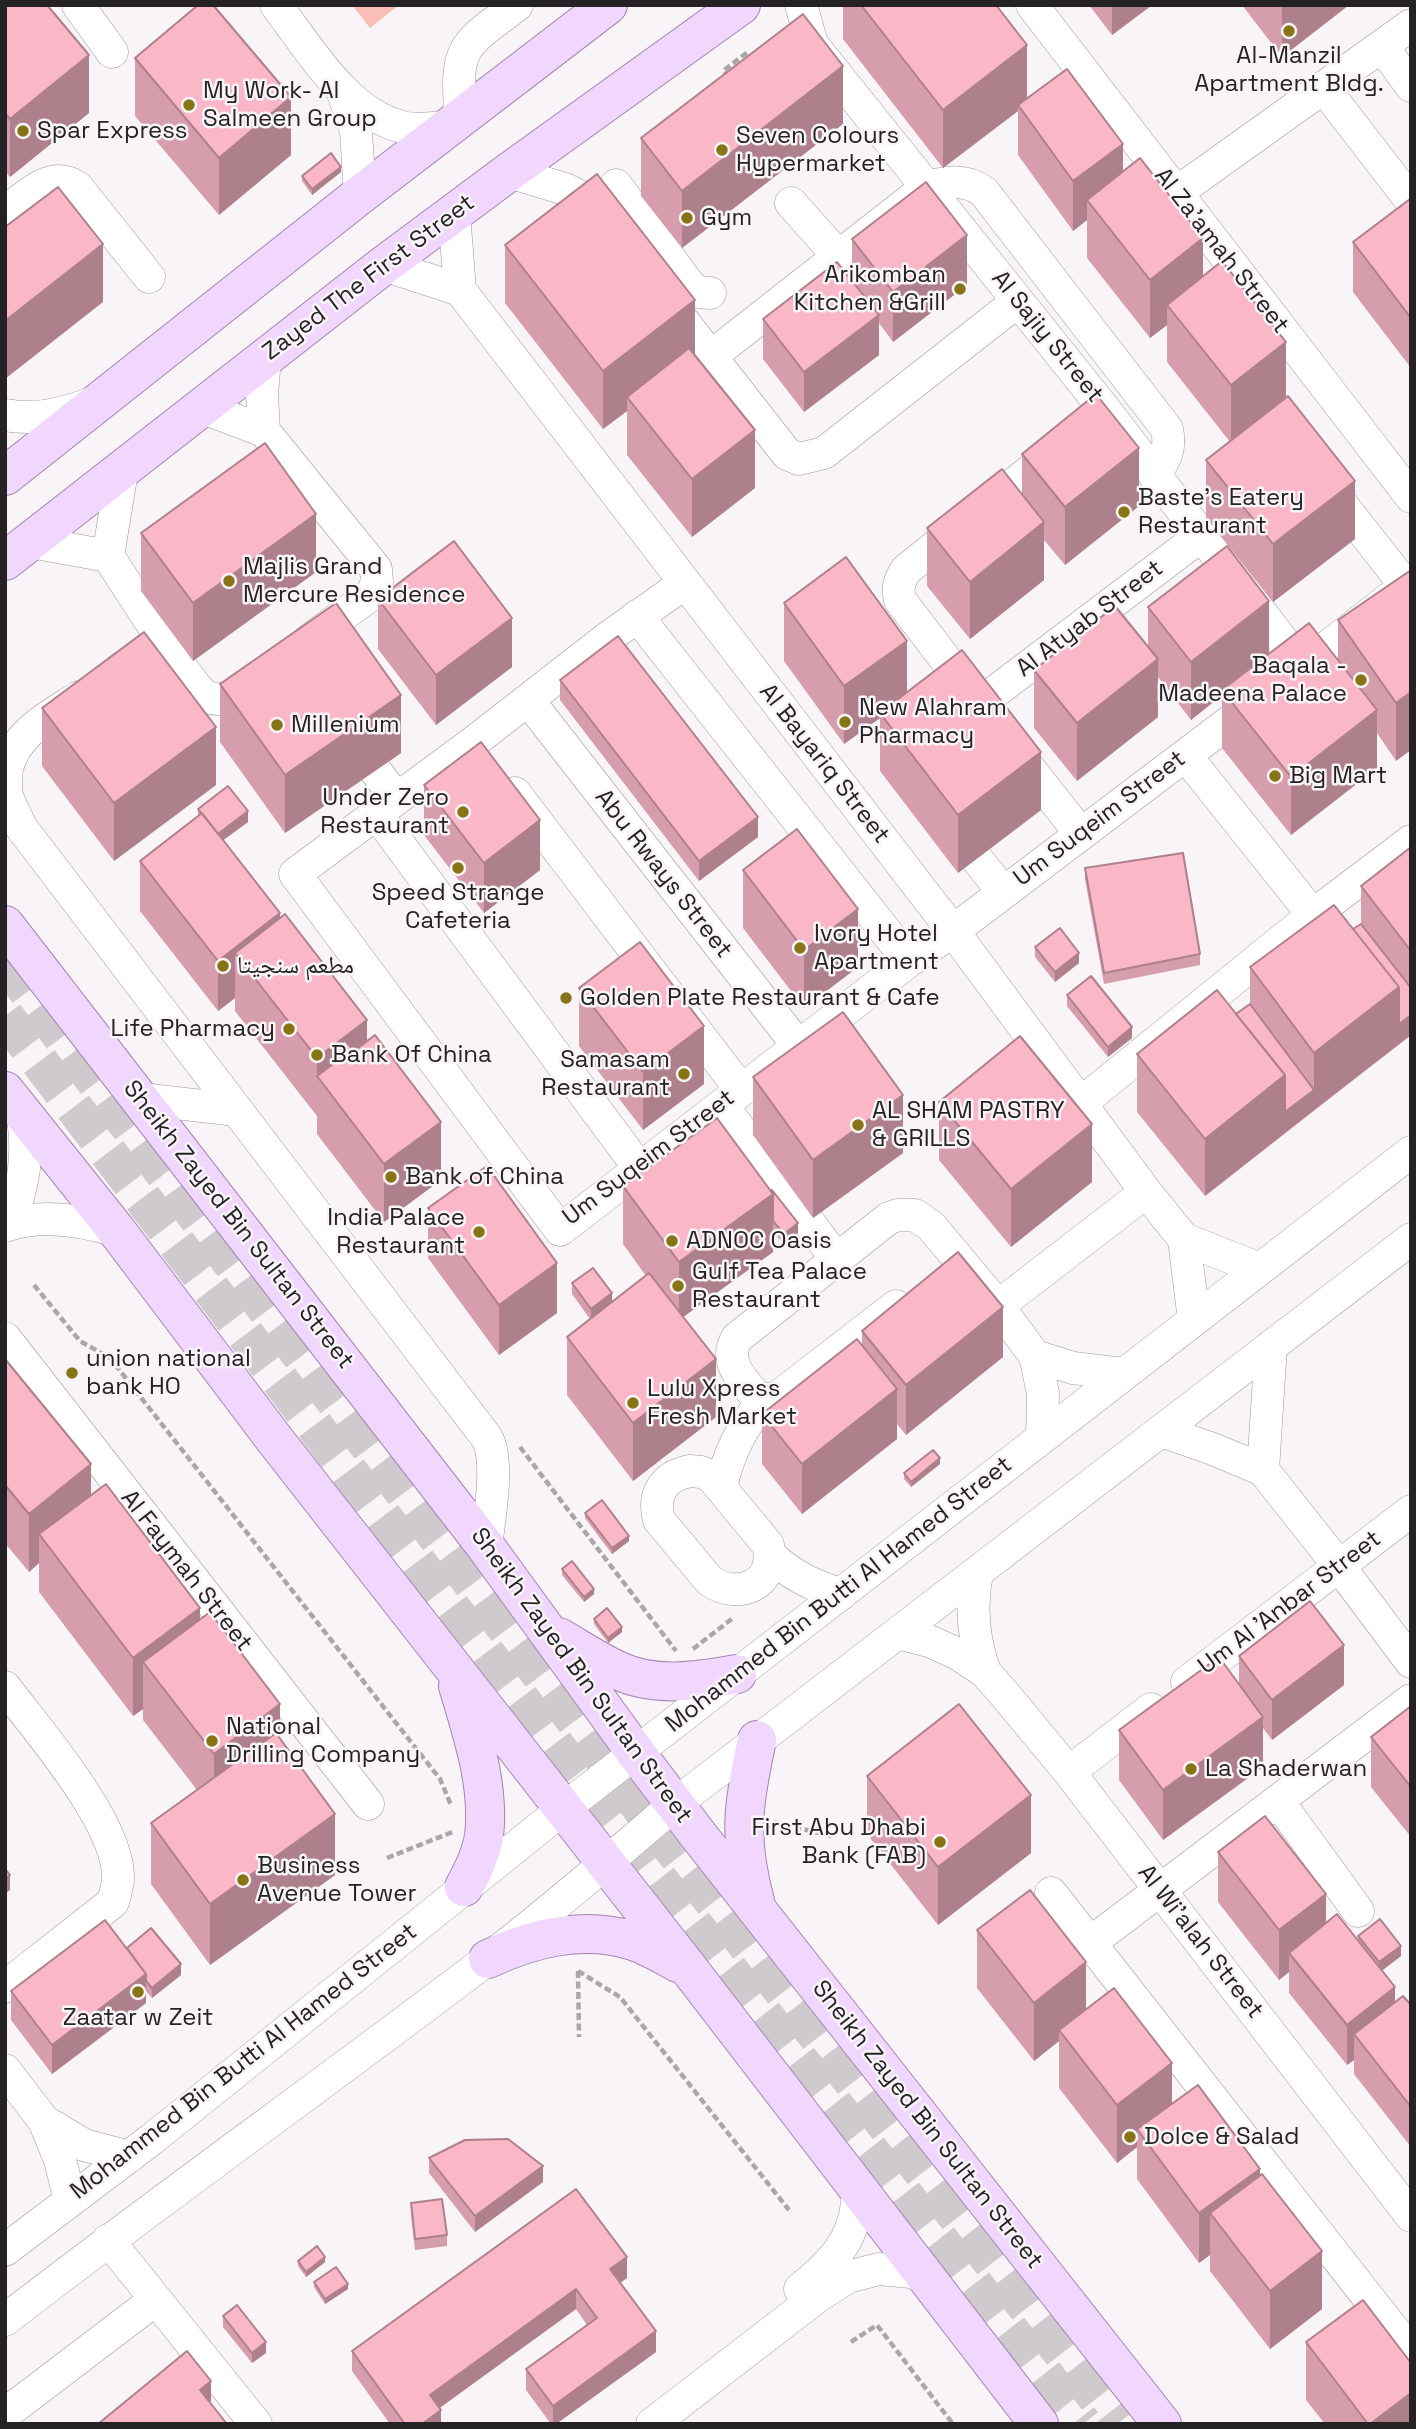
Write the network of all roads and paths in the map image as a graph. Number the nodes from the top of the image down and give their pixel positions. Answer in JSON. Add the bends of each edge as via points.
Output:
{"nodes":[{"id":1,"x":78,"y":5,"type":"edge"},
{"id":2,"x":276,"y":5,"type":"edge"},
{"id":3,"x":517,"y":5,"type":"edge"},
{"id":4,"x":608,"y":5,"type":"edge"},
{"id":5,"x":741,"y":5,"type":"edge"},
{"id":6,"x":801,"y":5,"type":"edge"},
{"id":7,"x":1032,"y":5,"type":"edge"},
{"id":8,"x":1411,"y":25,"type":"edge"},
{"id":9,"x":1382,"y":46,"type":"junction"},
{"id":10,"x":749,"y":51,"type":"edge"},
{"id":11,"x":112,"y":52,"type":"dead end"},
{"id":12,"x":739,"y":70,"type":"edge"},
{"id":13,"x":1411,"y":86,"type":"edge"},
{"id":14,"x":1323,"y":87,"type":"junction"},
{"id":15,"x":343,"y":93,"type":"junction"},
{"id":16,"x":455,"y":123,"type":"junction"},
{"id":17,"x":509,"y":172,"type":"junction"},
{"id":18,"x":616,"y":185,"type":"dead end"},
{"id":19,"x":927,"y":187,"type":"junction"},
{"id":20,"x":1176,"y":193,"type":"junction"},
{"id":21,"x":360,"y":195,"type":"junction"},
{"id":22,"x":1411,"y":201,"type":"edge"},
{"id":23,"x":791,"y":203,"type":"dead end"},
{"id":24,"x":5,"y":212,"type":"edge"},
{"id":25,"x":454,"y":213,"type":"junction"},
{"id":26,"x":839,"y":257,"type":"junction"},
{"id":27,"x":384,"y":265,"type":"junction"},
{"id":28,"x":149,"y":277,"type":"dead end"},
{"id":29,"x":460,"y":290,"type":"junction"},
{"id":30,"x":710,"y":293,"type":"dead end"},
{"id":31,"x":1018,"y":301,"type":"junction"},
{"id":32,"x":710,"y":356,"type":"junction"},
{"id":33,"x":265,"y":358,"type":"junction"},
{"id":34,"x":103,"y":398,"type":"junction"},
{"id":35,"x":201,"y":407,"type":"junction"},
{"id":36,"x":5,"y":415,"type":"edge"},
{"id":37,"x":1088,"y":425,"type":"junction"},
{"id":38,"x":264,"y":432,"type":"junction"},
{"id":39,"x":122,"y":471,"type":"junction"},
{"id":40,"x":5,"y":475,"type":"edge"},
{"id":41,"x":1154,"y":475,"type":"junction"},
{"id":42,"x":1411,"y":497,"type":"edge"},
{"id":43,"x":1339,"y":500,"type":"edge"},
{"id":44,"x":1202,"y":535,"type":"junction"},
{"id":45,"x":18,"y":551,"type":"edge"},
{"id":46,"x":108,"y":556,"type":"junction"},
{"id":47,"x":685,"y":583,"type":"junction"},
{"id":48,"x":1408,"y":584,"type":"edge"},
{"id":49,"x":638,"y":616,"type":"junction"},
{"id":50,"x":163,"y":640,"type":"junction"},
{"id":51,"x":1302,"y":666,"type":"junction"},
{"id":52,"x":536,"y":695,"type":"junction"},
{"id":53,"x":979,"y":704,"type":"junction"},
{"id":54,"x":589,"y":749,"type":"dead end"},
{"id":55,"x":1186,"y":755,"type":"junction"},
{"id":56,"x":489,"y":759,"type":"junction"},
{"id":57,"x":375,"y":770,"type":"edge"},
{"id":58,"x":386,"y":806,"type":"junction"},
{"id":59,"x":1080,"y":834,"type":"junction"},
{"id":60,"x":1411,"y":841,"type":"edge"},
{"id":61,"x":977,"y":859,"type":"edge"},
{"id":62,"x":1003,"y":892,"type":"junction"},
{"id":63,"x":1313,"y":915,"type":"junction"},
{"id":64,"x":5,"y":925,"type":"edge"},
{"id":65,"x":953,"y":931,"type":"junction"},
{"id":66,"x":909,"y":961,"type":"junction"},
{"id":67,"x":799,"y":1047,"type":"junction"},
{"id":68,"x":731,"y":1098,"type":"junction"},
{"id":69,"x":141,"y":1099,"type":"junction"},
{"id":70,"x":14,"y":1101,"type":"edge"},
{"id":71,"x":1080,"y":1103,"type":"junction"},
{"id":72,"x":237,"y":1110,"type":"junction"},
{"id":73,"x":1411,"y":1152,"type":"edge"},
{"id":74,"x":639,"y":1168,"type":"junction"},
{"id":75,"x":1146,"y":1192,"type":"junction"},
{"id":76,"x":6,"y":1225,"type":"edge"},
{"id":77,"x":117,"y":1231,"type":"junction"},
{"id":78,"x":1184,"y":1239,"type":"junction"},
{"id":79,"x":1411,"y":1239,"type":"edge"},
{"id":80,"x":837,"y":1260,"type":"junction"},
{"id":81,"x":1260,"y":1269,"type":"junction"},
{"id":82,"x":937,"y":1275,"type":"junction"},
{"id":83,"x":34,"y":1284,"type":"dead end"},
{"id":84,"x":998,"y":1306,"type":"junction"},
{"id":85,"x":1194,"y":1320,"type":"junction"},
{"id":86,"x":5,"y":1338,"type":"edge"},
{"id":87,"x":1271,"y":1346,"type":"junction"},
{"id":88,"x":1035,"y":1356,"type":"junction"},
{"id":89,"x":1124,"y":1374,"type":"junction"},
{"id":90,"x":764,"y":1399,"type":"junction"},
{"id":91,"x":1161,"y":1431,"type":"junction"},
{"id":92,"x":1042,"y":1438,"type":"junction"},
{"id":93,"x":1263,"y":1470,"type":"junction"},
{"id":94,"x":721,"y":1488,"type":"junction"},
{"id":95,"x":1411,"y":1511,"type":"edge"},
{"id":96,"x":486,"y":1547,"type":"junction"},
{"id":97,"x":770,"y":1555,"type":"junction"},
{"id":98,"x":608,"y":1561,"type":"dead end"},
{"id":99,"x":1339,"y":1566,"type":"junction"},
{"id":100,"x":977,"y":1573,"type":"junction"},
{"id":101,"x":841,"y":1594,"type":"junction"},
{"id":102,"x":548,"y":1631,"type":"junction"},
{"id":103,"x":898,"y":1633,"type":"junction"},
{"id":104,"x":681,"y":1657,"type":"dead end"},
{"id":105,"x":1411,"y":1662,"type":"edge"},
{"id":106,"x":454,"y":1670,"type":"junction"},
{"id":107,"x":985,"y":1672,"type":"junction"},
{"id":108,"x":737,"y":1674,"type":"junction"},
{"id":109,"x":5,"y":1687,"type":"edge"},
{"id":110,"x":1411,"y":1700,"type":"edge"},
{"id":111,"x":757,"y":1740,"type":"junction"},
{"id":112,"x":636,"y":1753,"type":"junction"},
{"id":113,"x":1069,"y":1772,"type":"junction"},
{"id":114,"x":440,"y":1779,"type":"dead end"},
{"id":115,"x":1278,"y":1801,"type":"junction"},
{"id":116,"x":368,"y":1804,"type":"dead end"},
{"id":117,"x":675,"y":1804,"type":"junction"},
{"id":118,"x":563,"y":1809,"type":"junction"},
{"id":119,"x":485,"y":1815,"type":"junction"},
{"id":120,"x":766,"y":1819,"type":"dead end"},
{"id":121,"x":831,"y":1836,"type":"dead end"},
{"id":122,"x":387,"y":1858,"type":"dead end"},
{"id":123,"x":606,"y":1863,"type":"junction"},
{"id":124,"x":464,"y":1887,"type":"junction"},
{"id":125,"x":1160,"y":1890,"type":"junction"},
{"id":126,"x":1051,"y":1893,"type":"dead end"},
{"id":127,"x":1358,"y":1912,"type":"dead end"},
{"id":128,"x":758,"y":1913,"type":"junction"},
{"id":129,"x":1090,"y":1943,"type":"junction"},
{"id":130,"x":488,"y":1959,"type":"junction"},
{"id":131,"x":578,"y":1960,"type":"dead end"},
{"id":132,"x":689,"y":1969,"type":"junction"},
{"id":133,"x":578,"y":1971,"type":"junction"},
{"id":134,"x":5,"y":1987,"type":"edge"},
{"id":135,"x":579,"y":2037,"type":"dead end"},
{"id":136,"x":5,"y":2070,"type":"edge"},
{"id":137,"x":44,"y":2121,"type":"junction"},
{"id":138,"x":129,"y":2157,"type":"junction"},
{"id":139,"x":858,"y":2189,"type":"junction"},
{"id":140,"x":70,"y":2200,"type":"junction"},
{"id":141,"x":789,"y":2210,"type":"dead end"},
{"id":142,"x":1411,"y":2216,"type":"edge"},
{"id":143,"x":108,"y":2240,"type":"junction"},
{"id":144,"x":5,"y":2250,"type":"edge"},
{"id":145,"x":926,"y":2278,"type":"junction"},
{"id":146,"x":155,"y":2300,"type":"junction"},
{"id":147,"x":5,"y":2320,"type":"edge"},
{"id":148,"x":752,"y":2328,"type":"dead end"},
{"id":149,"x":1407,"y":2341,"type":"edge"},
{"id":150,"x":851,"y":2342,"type":"dead end"},
{"id":151,"x":699,"y":2388,"type":"junction"},
{"id":152,"x":5,"y":2414,"type":"edge"},
{"id":153,"x":256,"y":2424,"type":"edge"},
{"id":154,"x":652,"y":2424,"type":"edge"},
{"id":155,"x":695,"y":2424,"type":"edge"},
{"id":156,"x":953,"y":2424,"type":"edge"},
{"id":157,"x":1039,"y":2424,"type":"edge"},
{"id":158,"x":1162,"y":2424,"type":"edge"}],
"edges":[{"from":1,"to":11,"type":"street"},
{"from":2,"to":15,"type":"street"},
{"from":3,"to":16,"type":"street","via":[[472,41],[463,55]]},
{"from":4,"to":16,"type":"main road"},
{"from":5,"to":17,"type":"main road","name":"Zayed The First Street"},
{"from":6,"to":19,"type":"street","name":"Al Sajiy Street","via":[[812,44]]},
{"from":7,"to":20,"type":"street","name":"Al Za'amah Street"},
{"from":8,"to":9,"type":"street"},
{"from":9,"to":13,"type":"street"},
{"from":9,"to":14,"type":"street"},
{"from":10,"to":12,"type":"path","via":[[723,71],[729,78]]},
{"from":14,"to":20,"type":"street"},
{"from":14,"to":22,"type":"street"},
{"from":15,"to":16,"type":"street","via":[[375,116],[402,127]]},
{"from":15,"to":21,"type":"street","via":[[356,131]]},
{"from":16,"to":21,"type":"main road"},
{"from":17,"to":25,"type":"main road","name":"Zayed The First Street"},
{"from":17,"to":32,"type":"street","via":[[565,189],[592,203]]},
{"from":18,"to":30,"type":"street","via":[[690,286]]},
{"from":19,"to":26,"type":"street"},
{"from":19,"to":31,"type":"street","name":"Al Sajiy Street"},
{"from":19,"to":41,"type":"street","via":[[962,182],[984,192],[1167,429],[1167,459]]},
{"from":20,"to":42,"type":"street","name":"Al Za'amah Street"},
{"from":21,"to":34,"type":"main road"},
{"from":23,"to":26,"type":"street"},
{"from":24,"to":28,"type":"street","via":[[47,182],[72,183]]},
{"from":25,"to":27,"type":"main road","name":"Zayed The First Street"},
{"from":25,"to":29,"type":"street"},
{"from":26,"to":32,"type":"street"},
{"from":27,"to":29,"type":"street"},
{"from":27,"to":33,"type":"main road","name":"Zayed The First Street"},
{"from":29,"to":47,"type":"street","name":"Al Bayariq Street"},
{"from":31,"to":32,"type":"street","via":[[824,453],[799,459],[787,454]]},
{"from":31,"to":37,"type":"street","name":"Al Sajiy Street"},
{"from":33,"to":35,"type":"main road","name":"Zayed The First Street"},
{"from":33,"to":38,"type":"street"},
{"from":34,"to":36,"type":"street","via":[[70,412],[35,418]]},
{"from":34,"to":40,"type":"main road"},
{"from":35,"to":38,"type":"street"},
{"from":35,"to":39,"type":"main road","name":"Zayed The First Street"},
{"from":37,"to":41,"type":"street","name":"Al Sajiy Street"},
{"from":37,"to":53,"type":"street","via":[[900,579],[900,600]]},
{"from":38,"to":50,"type":"street","via":[[376,569],[372,594],[230,698],[205,696]]},
{"from":39,"to":45,"type":"main road","name":"Zayed The First Street"},
{"from":39,"to":46,"type":"street"},
{"from":41,"to":44,"type":"street","name":"Al Sajiy Street"},
{"from":43,"to":48,"type":"street"},
{"from":44,"to":51,"type":"street","name":"Al Sajiy Street"},
{"from":44,"to":53,"type":"street","name":"Al Atyab Street"},
{"from":45,"to":46,"type":"street"},
{"from":46,"to":50,"type":"street"},
{"from":47,"to":49,"type":"street","name":"Um Suqeim Street"},
{"from":47,"to":65,"type":"street","name":"Al Bayariq Street"},
{"from":48,"to":51,"type":"street","name":"Um Suqeim Street"},
{"from":49,"to":52,"type":"street","name":"Um Suqeim Street"},
{"from":49,"to":66,"type":"street"},
{"from":50,"to":72,"type":"street","via":[[26,734],[12,751],[6,794],[21,827]]},
{"from":51,"to":55,"type":"street","name":"Um Suqeim Street"},
{"from":52,"to":54,"type":"street"},
{"from":52,"to":56,"type":"street","name":"Um Suqeim Street"},
{"from":52,"to":67,"type":"street","name":"Abu Rways Street"},
{"from":53,"to":59,"type":"street"},
{"from":55,"to":59,"type":"street","name":"Um Suqeim Street"},
{"from":55,"to":63,"type":"street"},
{"from":56,"to":58,"type":"street","name":"Um Suqeim Street"},
{"from":56,"to":68,"type":"street"},
{"from":57,"to":58,"type":"street"},
{"from":58,"to":74,"type":"street"},
{"from":58,"to":74,"type":"street","name":"Um Suqeim Street","via":[[295,874],[560,1230]]},
{"from":59,"to":62,"type":"street","name":"Um Suqeim Street"},
{"from":60,"to":63,"type":"street"},
{"from":61,"to":62,"type":"street"},
{"from":62,"to":65,"type":"street","name":"Um Suqeim Street"},
{"from":63,"to":71,"type":"street"},
{"from":64,"to":69,"type":"main road","name":"Sheikh Zayed Bin Sultan Street"},
{"from":65,"to":66,"type":"street","name":"Um Suqeim Street"},
{"from":65,"to":71,"type":"street","name":"Al Bayariq Street"},
{"from":66,"to":67,"type":"street","name":"Um Suqeim Street"},
{"from":67,"to":68,"type":"street","name":"Um Suqeim Street"},
{"from":68,"to":74,"type":"street","name":"Um Suqeim Street"},
{"from":68,"to":80,"type":"street"},
{"from":69,"to":72,"type":"street"},
{"from":69,"to":96,"type":"main road","name":"Sheikh Zayed Bin Sultan Street"},
{"from":70,"to":76,"type":"street","via":[[27,1150],[16,1205]]},
{"from":70,"to":77,"type":"main road"},
{"from":71,"to":75,"type":"street","name":"Al Bayariq Street"},
{"from":72,"to":96,"type":"street","via":[[488,1438],[493,1462]]},
{"from":73,"to":81,"type":"street","name":"Mohammed Bin Butti Al Hamed Street"},
{"from":75,"to":78,"type":"street","name":"Al Bayariq Street"},
{"from":75,"to":84,"type":"street"},
{"from":76,"to":77,"type":"street","via":[[70,1220]]},
{"from":77,"to":106,"type":"main road"},
{"from":78,"to":81,"type":"street","name":"Al Bayariq Street"},
{"from":78,"to":85,"type":"street"},
{"from":79,"to":87,"type":"street"},
{"from":80,"to":82,"type":"street","via":[[889,1218],[906,1214],[924,1219]]},
{"from":80,"to":90,"type":"street","via":[[733,1345],[735,1369],[758,1399]]},
{"from":81,"to":85,"type":"street","name":"Mohammed Bin Butti Al Hamed Street"},
{"from":82,"to":84,"type":"street"},
{"from":82,"to":90,"type":"street","via":[[785,1393]]},
{"from":83,"to":114,"type":"path","via":[[80,1341],[110,1358]]},
{"from":84,"to":88,"type":"street"},
{"from":85,"to":89,"type":"street","name":"Mohammed Bin Butti Al Hamed Street"},
{"from":86,"to":116,"type":"street","name":"Al Faymah Street"},
{"from":87,"to":91,"type":"street"},
{"from":87,"to":93,"type":"street"},
{"from":88,"to":89,"type":"street","via":[[1073,1368]]},
{"from":88,"to":92,"type":"street","via":[[1042,1393]]},
{"from":89,"to":92,"type":"street","name":"Mohammed Bin Butti Al Hamed Street"},
{"from":90,"to":94,"type":"street","via":[[731,1451]]},
{"from":91,"to":93,"type":"street"},
{"from":91,"to":100,"type":"street"},
{"from":92,"to":101,"type":"street","name":"Mohammed Bin Butti Al Hamed Street"},
{"from":93,"to":99,"type":"street"},
{"from":94,"to":97,"type":"street","via":[[768,1545]]},
{"from":94,"to":97,"type":"street","via":[[701,1472],[679,1473],[662,1486],[656,1508],[659,1520],[719,1587],[742,1590],[753,1585],[762,1578]]},
{"from":95,"to":99,"type":"street","name":"Um Al 'Anbar Street"},
{"from":96,"to":102,"type":"main road","name":"Sheikh Zayed Bin Sultan Street"},
{"from":97,"to":101,"type":"street","via":[[808,1583]]},
{"from":98,"to":104,"type":"path"},
{"from":99,"to":105,"type":"street"},
{"from":99,"to":113,"type":"street","name":"Um Al 'Anbar Street"},
{"from":100,"to":103,"type":"street"},
{"from":100,"to":107,"type":"street","name":"Al Wi'alah Street","via":[[972,1616]]},
{"from":101,"to":108,"type":"street","name":"Mohammed Bin Butti Al Hamed Street"},
{"from":102,"to":108,"type":"main road","via":[[636,1677],[680,1681]]},
{"from":102,"to":112,"type":"main road","name":"Sheikh Zayed Bin Sultan Street"},
{"from":103,"to":107,"type":"street","name":"Al Wi'alah Street","via":[[944,1647]]},
{"from":103,"to":111,"type":"street"},
{"from":106,"to":118,"type":"main road"},
{"from":106,"to":119,"type":"main road","via":[[474,1742]]},
{"from":107,"to":113,"type":"street","name":"Al Wi'alah Street"},
{"from":108,"to":112,"type":"street","name":"Mohammed Bin Butti Al Hamed Street"},
{"from":109,"to":134,"type":"street","via":[[92,1803],[113,1850],[118,1879],[113,1902]]},
{"from":110,"to":115,"type":"street"},
{"from":111,"to":117,"type":"street"},
{"from":111,"to":128,"type":"main road","via":[[743,1816],[745,1853]]},
{"from":112,"to":117,"type":"main road","name":"Sheikh Zayed Bin Sultan Street"},
{"from":112,"to":118,"type":"street","name":"Mohammed Bin Butti Al Hamed Street"},
{"from":113,"to":125,"type":"street","name":"Al Wi'alah Street"},
{"from":115,"to":125,"type":"street"},
{"from":115,"to":127,"type":"street"},
{"from":117,"to":123,"type":"street"},
{"from":117,"to":128,"type":"main road","name":"Sheikh Zayed Bin Sultan Street"},
{"from":118,"to":123,"type":"main road"},
{"from":118,"to":124,"type":"street","name":"Mohammed Bin Butti Al Hamed Street"},
{"from":119,"to":122,"type":"path"},
{"from":119,"to":124,"type":"main road","via":[[484,1838]]},
{"from":120,"to":121,"type":"path"},
{"from":123,"to":130,"type":"street"},
{"from":123,"to":132,"type":"main road"},
{"from":124,"to":138,"type":"street","name":"Mohammed Bin Butti Al Hamed Street"},
{"from":125,"to":129,"type":"street"},
{"from":125,"to":142,"type":"street","name":"Al Wi'alah Street"},
{"from":126,"to":129,"type":"street"},
{"from":128,"to":158,"type":"main road","name":"Sheikh Zayed Bin Sultan Street"},
{"from":129,"to":149,"type":"street"},
{"from":130,"to":132,"type":"main road","via":[[547,1938],[601,1934],[632,1940]]},
{"from":130,"to":143,"type":"street"},
{"from":131,"to":133,"type":"path"},
{"from":132,"to":139,"type":"main road"},
{"from":133,"to":135,"type":"path"},
{"from":133,"to":141,"type":"path","via":[[620,1997]]},
{"from":136,"to":137,"type":"street"},
{"from":137,"to":138,"type":"street","via":[[84,2145]]},
{"from":137,"to":140,"type":"street"},
{"from":138,"to":140,"type":"street","name":"Mohammed Bin Butti Al Hamed Street"},
{"from":139,"to":145,"type":"main road"},
{"from":139,"to":148,"type":"street","via":[[858,2208],[845,2244],[813,2278]]},
{"from":140,"to":144,"type":"street","name":"Mohammed Bin Butti Al Hamed Street"},
{"from":143,"to":146,"type":"street"},
{"from":143,"to":147,"type":"street"},
{"from":145,"to":151,"type":"street","via":[[879,2269],[848,2277]]},
{"from":145,"to":157,"type":"main road"},
{"from":146,"to":152,"type":"street"},
{"from":146,"to":153,"type":"street"},
{"from":150,"to":156,"type":"path","via":[[877,2325]]},
{"from":151,"to":154,"type":"street"},
{"from":151,"to":155,"type":"street"}]}
